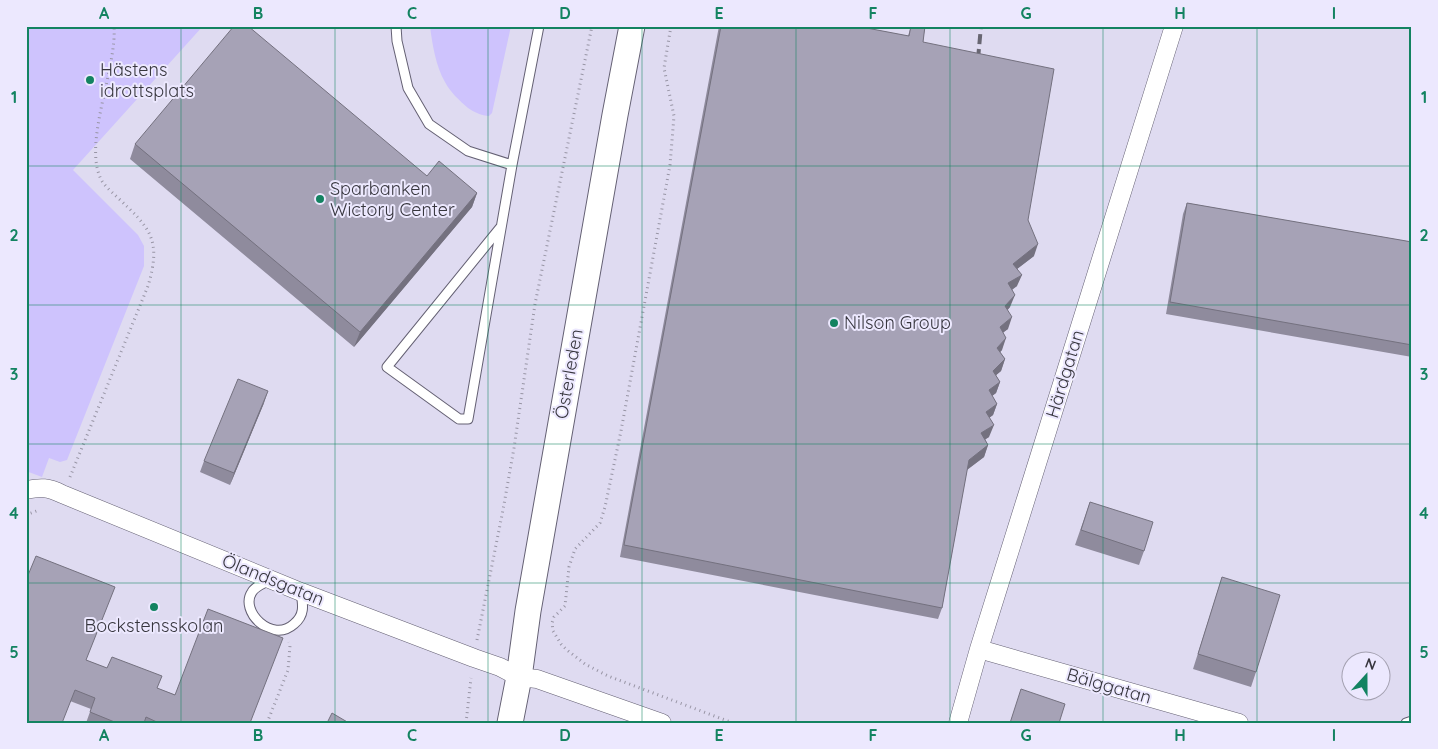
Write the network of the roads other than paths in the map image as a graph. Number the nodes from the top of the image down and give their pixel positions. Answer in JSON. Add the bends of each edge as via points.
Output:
{"nodes":[{"id":1,"x":396,"y":26,"type":"edge"},
{"id":2,"x":539,"y":26,"type":"edge"},
{"id":3,"x":632,"y":26,"type":"edge"},
{"id":4,"x":1174,"y":26,"type":"edge"},
{"id":5,"x":512,"y":165,"type":"junction"},
{"id":6,"x":500,"y":228,"type":"junction"},
{"id":7,"x":26,"y":490,"type":"edge"},
{"id":8,"x":271,"y":579,"type":"junction"},
{"id":9,"x":301,"y":592,"type":"junction"},
{"id":10,"x":979,"y":648,"type":"junction"},
{"id":11,"x":520,"y":676,"type":"junction"},
{"id":12,"x":1412,"y":721,"type":"edge"},
{"id":13,"x":510,"y":723,"type":"edge"},
{"id":14,"x":662,"y":723,"type":"edge"},
{"id":15,"x":958,"y":723,"type":"edge"},
{"id":16,"x":1239,"y":723,"type":"edge"},
{"id":17,"x":1406,"y":723,"type":"edge"}],
"edges":[{"from":1,"to":5,"type":"lane","via":[[408,88],[429,124],[468,151]]},
{"from":2,"to":5,"type":"lane"},
{"from":3,"to":11,"type":"main road","name":"Österleden","via":[[528,611]]},
{"from":4,"to":10,"type":"street","name":"Härdgatan"},
{"from":5,"to":6,"type":"lane"},
{"from":6,"to":6,"type":"lane","via":[[468,419],[460,420],[387,367]]},
{"from":7,"to":8,"type":"street","name":"Ölandsgatan","via":[[50,488]]},
{"from":8,"to":9,"type":"street","name":"Ölandsgatan"},
{"from":8,"to":9,"type":"lane","via":[[252,590],[248,599],[255,618],[272,630],[282,631],[300,619],[303,607]]},
{"from":9,"to":11,"type":"street","name":"Ölandsgatan"},
{"from":10,"to":15,"type":"street","name":"Härdgatan"},
{"from":10,"to":16,"type":"street","name":"Bälggatan"},
{"from":11,"to":13,"type":"main road","name":"Österleden"},
{"from":11,"to":14,"type":"street","name":"Ölandsgatan"},
{"from":12,"to":17,"type":"lane"}]}
